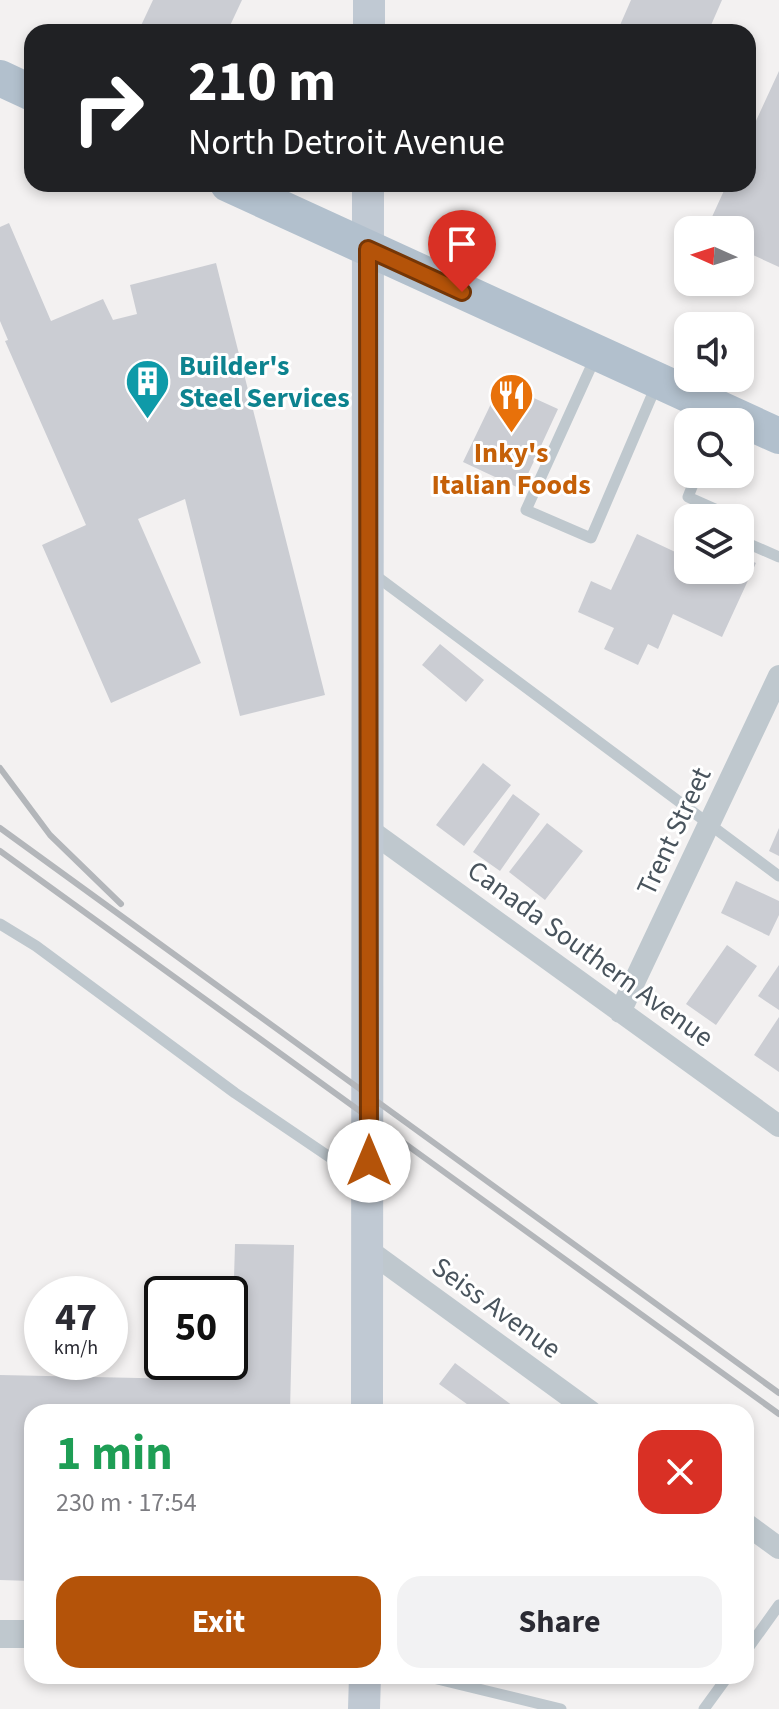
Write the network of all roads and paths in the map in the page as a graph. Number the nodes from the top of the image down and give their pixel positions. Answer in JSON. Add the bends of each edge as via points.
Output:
{"nodes":[{"id":1,"x":369,"y":0,"type":"edge"},
{"id":2,"x":369,"y":24,"type":"edge"},
{"id":3,"x":0,"y":78,"type":"edge"},
{"id":4,"x":24,"y":89,"type":"edge"},
{"id":5,"x":245,"y":192,"type":"edge"},
{"id":6,"x":368,"y":192,"type":"edge"},
{"id":7,"x":368,"y":249,"type":"junction"},
{"id":8,"x":596,"y":354,"type":"junction"},
{"id":9,"x":658,"y":381,"type":"junction"},
{"id":10,"x":706,"y":408,"type":"edge"},
{"id":11,"x":754,"y":428,"type":"edge"},
{"id":12,"x":779,"y":436,"type":"edge"},
{"id":13,"x":692,"y":488,"type":"edge"},
{"id":14,"x":704,"y":504,"type":"edge"},
{"id":15,"x":754,"y":546,"type":"edge"},
{"id":16,"x":779,"y":557,"type":"edge"},
{"id":17,"x":368,"y":570,"type":"junction"},
{"id":18,"x":779,"y":676,"type":"edge"},
{"id":19,"x":708,"y":826,"type":"junction"},
{"id":20,"x":368,"y":829,"type":"junction"},
{"id":21,"x":779,"y":876,"type":"edge"},
{"id":22,"x":0,"y":924,"type":"edge"},
{"id":23,"x":620,"y":1012,"type":"junction"},
{"id":24,"x":779,"y":1126,"type":"edge"},
{"id":25,"x":369,"y":1184,"type":"junction"},
{"id":26,"x":368,"y":1250,"type":"junction"},
{"id":27,"x":367,"y":1404,"type":"edge"},
{"id":28,"x":580,"y":1404,"type":"edge"},
{"id":29,"x":754,"y":1530,"type":"edge"},
{"id":30,"x":779,"y":1548,"type":"edge"},
{"id":31,"x":779,"y":1605,"type":"edge"},
{"id":32,"x":0,"y":1634,"type":"edge"},
{"id":33,"x":24,"y":1634,"type":"edge"},
{"id":34,"x":754,"y":1640,"type":"edge"},
{"id":35,"x":365,"y":1684,"type":"edge"},
{"id":36,"x":458,"y":1684,"type":"edge"},
{"id":37,"x":722,"y":1684,"type":"edge"},
{"id":38,"x":364,"y":1709,"type":"edge"},
{"id":39,"x":561,"y":1709,"type":"edge"},
{"id":40,"x":704,"y":1709,"type":"edge"}],
"edges":[{"from":1,"to":2,"type":"main road"},
{"from":3,"to":4,"type":"main road"},
{"from":5,"to":7,"type":"main road"},
{"from":6,"to":7,"type":"main road"},
{"from":7,"to":8,"type":"main road"},
{"from":7,"to":17,"type":"main road"},
{"from":8,"to":9,"type":"main road"},
{"from":8,"to":9,"type":"lane","via":[[526,510],[591,538]]},
{"from":9,"to":10,"type":"main road"},
{"from":11,"to":12,"type":"main road"},
{"from":13,"to":14,"type":"lane","via":[[688,497]]},
{"from":15,"to":16,"type":"lane"},
{"from":17,"to":19,"type":"lane"},
{"from":17,"to":20,"type":"main road"},
{"from":18,"to":19,"type":"street","name":"Trent Street"},
{"from":19,"to":21,"type":"lane"},
{"from":19,"to":23,"type":"street","name":"Trent Street"},
{"from":20,"to":23,"type":"street","name":"Canada Southern Avenue"},
{"from":20,"to":25,"type":"main road"},
{"from":22,"to":25,"type":"lane"},
{"from":23,"to":24,"type":"street","name":"Canada Southern Avenue"},
{"from":25,"to":26,"type":"main road"},
{"from":26,"to":27,"type":"main road"},
{"from":26,"to":28,"type":"street","name":"Seiss Avenue"},
{"from":29,"to":30,"type":"street"},
{"from":31,"to":34,"type":"lane"},
{"from":32,"to":33,"type":"street"},
{"from":35,"to":38,"type":"main road"},
{"from":36,"to":39,"type":"lane"},
{"from":37,"to":40,"type":"lane"}]}
